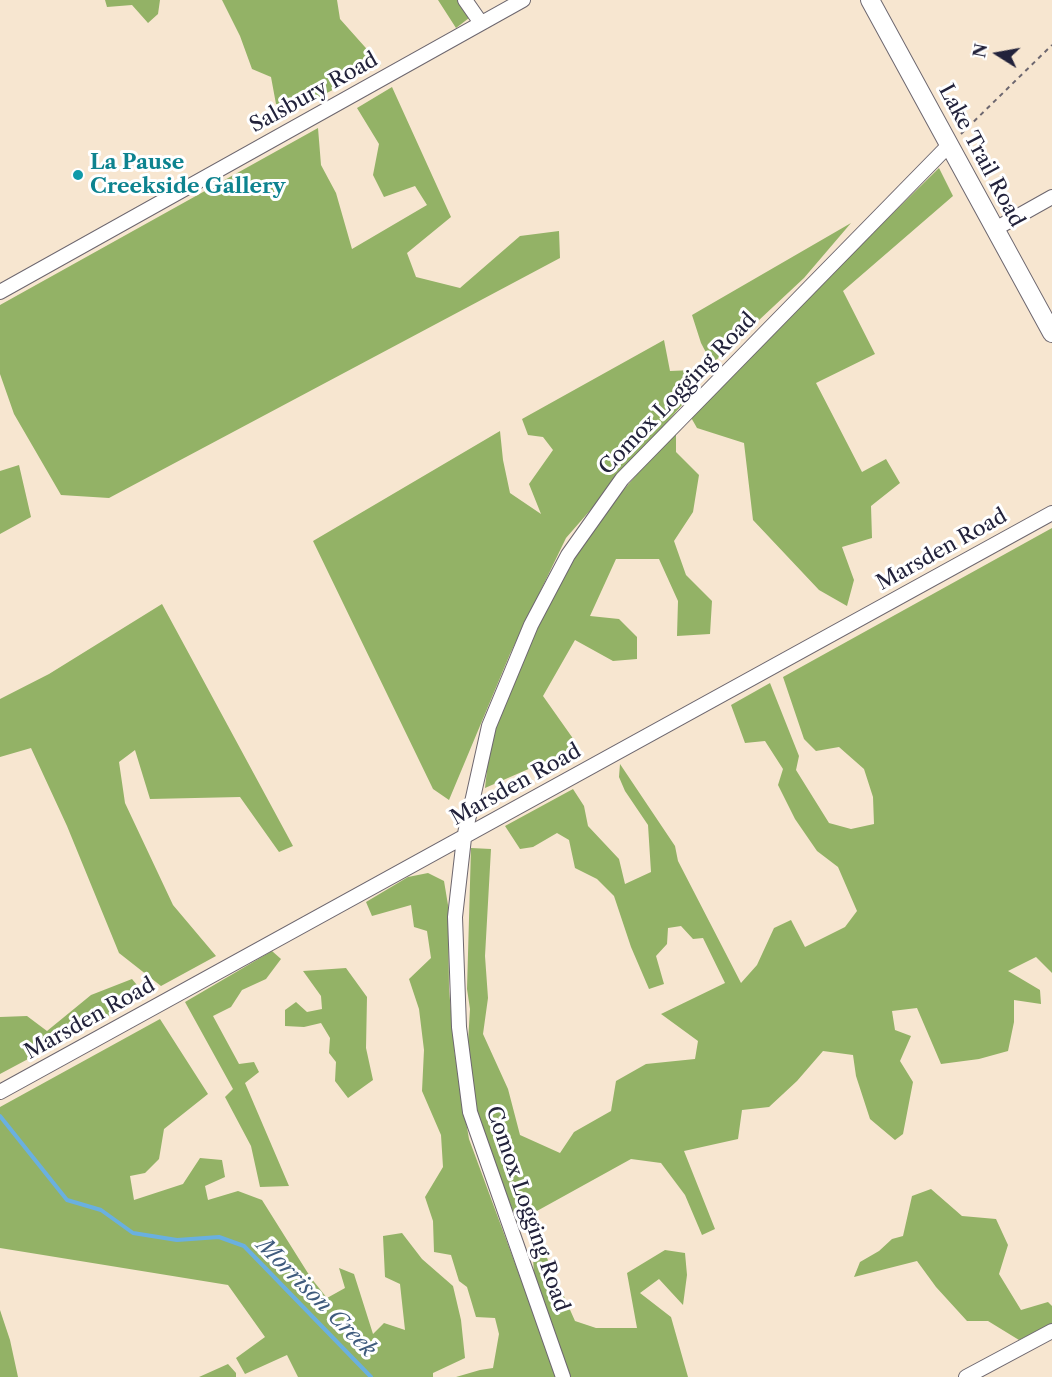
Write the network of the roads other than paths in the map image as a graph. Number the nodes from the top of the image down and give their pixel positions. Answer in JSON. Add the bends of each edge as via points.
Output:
{"nodes":[{"id":1,"x":465,"y":0,"type":"edge"},
{"id":2,"x":523,"y":0,"type":"edge"},
{"id":3,"x":870,"y":0,"type":"edge"},
{"id":4,"x":481,"y":23,"type":"junction"},
{"id":5,"x":950,"y":144,"type":"junction"},
{"id":6,"x":1052,"y":197,"type":"edge"},
{"id":7,"x":995,"y":229,"type":"junction"},
{"id":8,"x":0,"y":292,"type":"edge"},
{"id":9,"x":1052,"y":333,"type":"edge"},
{"id":10,"x":1052,"y":513,"type":"edge"},
{"id":11,"x":464,"y":838,"type":"junction"},
{"id":12,"x":6,"y":1088,"type":"edge"},
{"id":13,"x":1052,"y":1331,"type":"edge"},
{"id":14,"x":562,"y":1377,"type":"edge"},
{"id":15,"x":966,"y":1377,"type":"edge"}],
"edges":[{"from":1,"to":4,"type":"street"},
{"from":2,"to":4,"type":"street","name":"Salsbury Road"},
{"from":3,"to":5,"type":"street","name":"Lake Trail Road"},
{"from":4,"to":8,"type":"street","name":"Salsbury Road"},
{"from":5,"to":7,"type":"street","name":"Lake Trail Road"},
{"from":5,"to":11,"type":"street","name":"Comox Logging Road","via":[[622,479],[568,555],[531,625],[489,726]]},
{"from":6,"to":7,"type":"street"},
{"from":7,"to":9,"type":"street","name":"Lake Trail Road"},
{"from":10,"to":11,"type":"street","name":"Marsden Road"},
{"from":11,"to":12,"type":"street","name":"Marsden Road"},
{"from":11,"to":14,"type":"street","name":"Comox Logging Road","via":[[455,917],[459,1028],[470,1112]]},
{"from":13,"to":15,"type":"street"}]}
